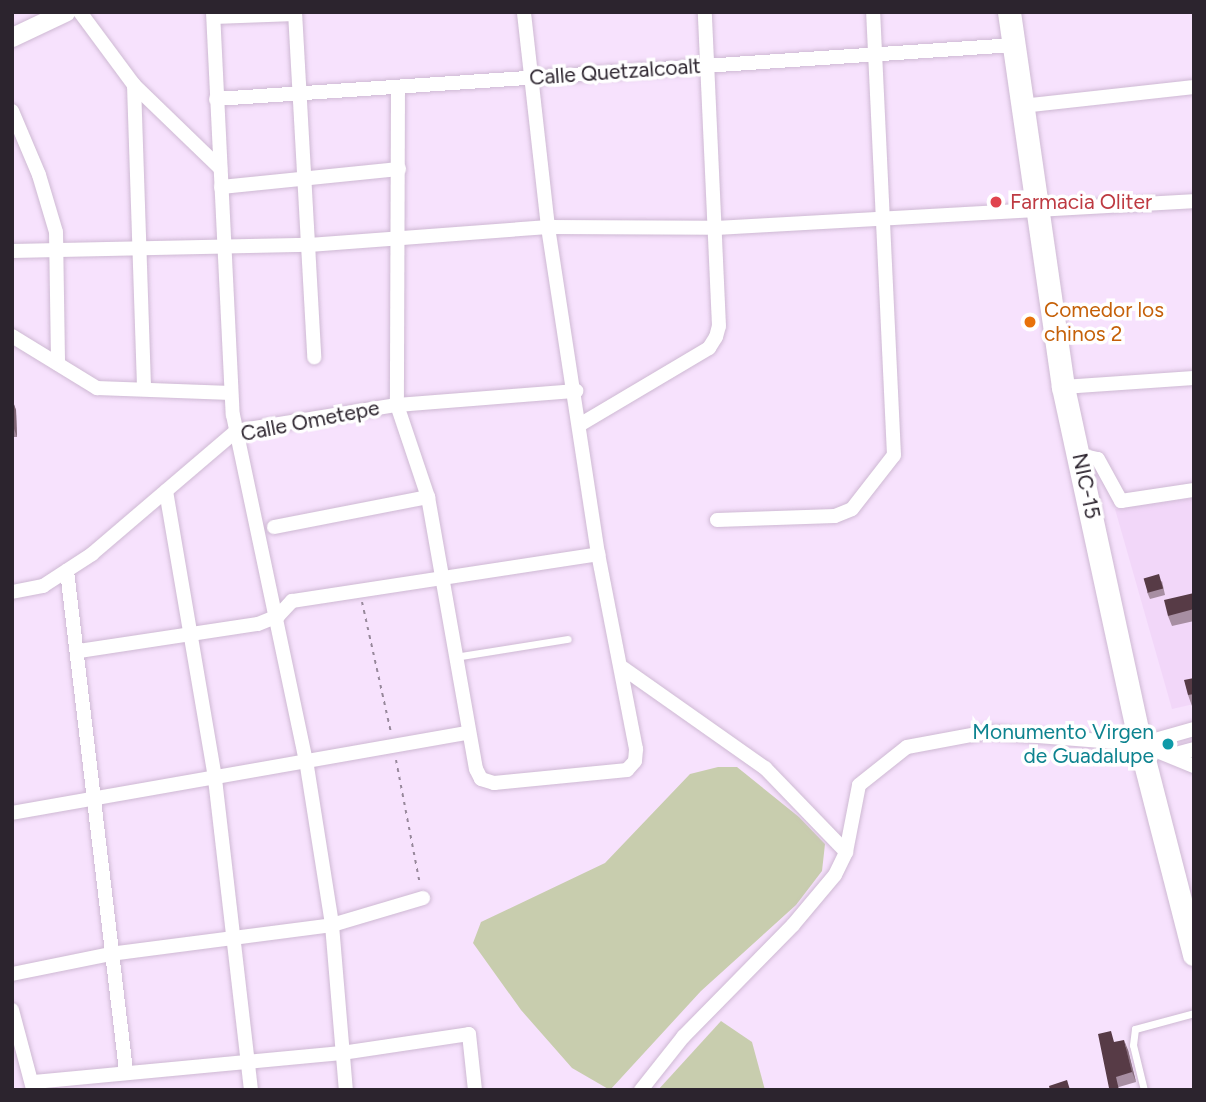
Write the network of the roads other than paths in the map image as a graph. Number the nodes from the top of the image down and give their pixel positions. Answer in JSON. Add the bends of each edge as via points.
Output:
{"nodes":[{"id":1,"x":65,"y":12,"type":"edge"},
{"id":2,"x":80,"y":12,"type":"edge"},
{"id":3,"x":524,"y":12,"type":"edge"},
{"id":4,"x":705,"y":12,"type":"edge"},
{"id":5,"x":873,"y":12,"type":"edge"},
{"id":6,"x":1010,"y":12,"type":"edge"},
{"id":7,"x":295,"y":13,"type":"edge"},
{"id":8,"x":213,"y":15,"type":"edge"},
{"id":9,"x":12,"y":37,"type":"edge"},
{"id":10,"x":1014,"y":46,"type":"junction"},
{"id":11,"x":875,"y":55,"type":"junction"},
{"id":12,"x":710,"y":66,"type":"junction"},
{"id":13,"x":530,"y":78,"type":"junction"},
{"id":14,"x":134,"y":85,"type":"junction"},
{"id":15,"x":398,"y":87,"type":"junction"},
{"id":16,"x":1194,"y":88,"type":"edge"},
{"id":17,"x":298,"y":94,"type":"junction"},
{"id":18,"x":216,"y":99,"type":"junction"},
{"id":19,"x":1022,"y":106,"type":"junction"},
{"id":20,"x":12,"y":111,"type":"edge"},
{"id":21,"x":220,"y":167,"type":"junction"},
{"id":22,"x":399,"y":169,"type":"junction"},
{"id":23,"x":304,"y":179,"type":"junction"},
{"id":24,"x":221,"y":187,"type":"junction"},
{"id":25,"x":1194,"y":201,"type":"edge"},
{"id":26,"x":1037,"y":211,"type":"junction"},
{"id":27,"x":880,"y":219,"type":"junction"},
{"id":28,"x":548,"y":227,"type":"junction"},
{"id":29,"x":714,"y":228,"type":"junction"},
{"id":30,"x":400,"y":239,"type":"junction"},
{"id":31,"x":309,"y":245,"type":"junction"},
{"id":32,"x":224,"y":247,"type":"junction"},
{"id":33,"x":136,"y":249,"type":"junction"},
{"id":34,"x":56,"y":250,"type":"junction"},
{"id":35,"x":12,"y":251,"type":"edge"},
{"id":36,"x":12,"y":336,"type":"edge"},
{"id":37,"x":314,"y":357,"type":"dead end"},
{"id":38,"x":58,"y":364,"type":"junction"},
{"id":39,"x":1194,"y":378,"type":"edge"},
{"id":40,"x":1063,"y":387,"type":"junction"},
{"id":41,"x":144,"y":388,"type":"junction"},
{"id":42,"x":576,"y":391,"type":"junction"},
{"id":43,"x":231,"y":393,"type":"junction"},
{"id":44,"x":397,"y":405,"type":"junction"},
{"id":45,"x":581,"y":424,"type":"junction"},
{"id":46,"x":236,"y":431,"type":"junction"},
{"id":47,"x":1080,"y":455,"type":"junction"},
{"id":48,"x":1194,"y":490,"type":"edge"},
{"id":49,"x":166,"y":491,"type":"junction"},
{"id":50,"x":428,"y":497,"type":"junction"},
{"id":51,"x":717,"y":520,"type":"dead end"},
{"id":52,"x":274,"y":527,"type":"dead end"},
{"id":53,"x":598,"y":554,"type":"junction"},
{"id":54,"x":66,"y":571,"type":"junction"},
{"id":55,"x":441,"y":576,"type":"junction"},
{"id":56,"x":12,"y":592,"type":"edge"},
{"id":57,"x":278,"y":617,"type":"junction"},
{"id":58,"x":192,"y":636,"type":"junction"},
{"id":59,"x":568,"y":639,"type":"dead end"},
{"id":60,"x":79,"y":651,"type":"junction"},
{"id":61,"x":453,"y":657,"type":"junction"},
{"id":62,"x":623,"y":668,"type":"junction"},
{"id":63,"x":1194,"y":729,"type":"edge"},
{"id":64,"x":467,"y":733,"type":"junction"},
{"id":65,"x":1140,"y":744,"type":"junction"},
{"id":66,"x":1194,"y":749,"type":"edge"},
{"id":67,"x":1172,"y":755,"type":"junction"},
{"id":68,"x":306,"y":760,"type":"junction"},
{"id":69,"x":1194,"y":766,"type":"edge"},
{"id":70,"x":215,"y":779,"type":"junction"},
{"id":71,"x":91,"y":798,"type":"junction"},
{"id":72,"x":12,"y":813,"type":"edge"},
{"id":73,"x":846,"y":852,"type":"junction"},
{"id":74,"x":423,"y":898,"type":"dead end"},
{"id":75,"x":332,"y":925,"type":"junction"},
{"id":76,"x":234,"y":938,"type":"junction"},
{"id":77,"x":110,"y":954,"type":"junction"},
{"id":78,"x":1194,"y":954,"type":"edge"},
{"id":79,"x":12,"y":974,"type":"edge"},
{"id":80,"x":12,"y":1010,"type":"edge"},
{"id":81,"x":1194,"y":1013,"type":"edge"},
{"id":82,"x":342,"y":1053,"type":"junction"},
{"id":83,"x":248,"y":1061,"type":"junction"},
{"id":84,"x":126,"y":1071,"type":"junction"},
{"id":85,"x":34,"y":1086,"type":"edge"},
{"id":86,"x":250,"y":1090,"type":"edge"},
{"id":87,"x":346,"y":1090,"type":"edge"},
{"id":88,"x":475,"y":1090,"type":"edge"},
{"id":89,"x":640,"y":1090,"type":"edge"},
{"id":90,"x":1144,"y":1090,"type":"edge"}],
"edges":[{"from":1,"to":9,"type":"main road"},
{"from":2,"to":14,"type":"street"},
{"from":3,"to":13,"type":"street"},
{"from":4,"to":12,"type":"street"},
{"from":5,"to":11,"type":"street"},
{"from":6,"to":10,"type":"highway","name":"NIC-15","number":"NIC-15"},
{"from":7,"to":8,"type":"street"},
{"from":7,"to":17,"type":"street"},
{"from":8,"to":18,"type":"street"},
{"from":10,"to":11,"type":"street","name":"Calle Quetzalcoalt"},
{"from":10,"to":19,"type":"highway","name":"NIC-15","number":"NIC-15"},
{"from":11,"to":12,"type":"street","name":"Calle Quetzalcoalt"},
{"from":11,"to":27,"type":"street"},
{"from":12,"to":13,"type":"street","name":"Calle Quetzalcoalt"},
{"from":12,"to":29,"type":"street"},
{"from":13,"to":15,"type":"street","name":"Calle Quetzalcoalt"},
{"from":13,"to":28,"type":"street"},
{"from":14,"to":21,"type":"street"},
{"from":14,"to":33,"type":"street"},
{"from":15,"to":17,"type":"street","name":"Calle Quetzalcoalt"},
{"from":15,"to":22,"type":"street"},
{"from":16,"to":19,"type":"street"},
{"from":17,"to":18,"type":"street","name":"Calle Quetzalcoalt"},
{"from":17,"to":23,"type":"street"},
{"from":18,"to":21,"type":"street"},
{"from":19,"to":26,"type":"highway","name":"NIC-15","number":"NIC-15"},
{"from":20,"to":34,"type":"street","via":[[39,175]]},
{"from":21,"to":24,"type":"street"},
{"from":22,"to":23,"type":"street"},
{"from":22,"to":30,"type":"street"},
{"from":23,"to":24,"type":"street"},
{"from":23,"to":31,"type":"street"},
{"from":24,"to":32,"type":"street"},
{"from":25,"to":26,"type":"street"},
{"from":26,"to":27,"type":"street"},
{"from":26,"to":40,"type":"highway","name":"NIC-15","number":"NIC-15"},
{"from":27,"to":29,"type":"street"},
{"from":27,"to":51,"type":"street","via":[[894,455],[890,466],[852,509],[835,516]]},
{"from":28,"to":29,"type":"street"},
{"from":28,"to":30,"type":"street"},
{"from":28,"to":42,"type":"street"},
{"from":29,"to":45,"type":"street","via":[[719,326],[709,348]]},
{"from":30,"to":31,"type":"street"},
{"from":30,"to":44,"type":"street"},
{"from":31,"to":32,"type":"street"},
{"from":31,"to":37,"type":"street"},
{"from":32,"to":33,"type":"street"},
{"from":32,"to":43,"type":"street"},
{"from":33,"to":34,"type":"street"},
{"from":33,"to":41,"type":"street"},
{"from":34,"to":35,"type":"street"},
{"from":34,"to":38,"type":"street"},
{"from":36,"to":38,"type":"street"},
{"from":38,"to":41,"type":"street","via":[[97,388]]},
{"from":39,"to":40,"type":"street"},
{"from":40,"to":47,"type":"highway","name":"NIC-15","number":"NIC-15"},
{"from":41,"to":43,"type":"street"},
{"from":42,"to":44,"type":"street","name":"Calle Ometepe"},
{"from":42,"to":45,"type":"street"},
{"from":43,"to":46,"type":"street"},
{"from":44,"to":46,"type":"street","name":"Calle Ometepe"},
{"from":44,"to":50,"type":"street"},
{"from":45,"to":53,"type":"street"},
{"from":46,"to":49,"type":"street","name":"Calle Ometepe"},
{"from":46,"to":57,"type":"street"},
{"from":47,"to":48,"type":"street","via":[[1098,459],[1121,501]]},
{"from":47,"to":65,"type":"highway","name":"NIC-15","number":"NIC-15"},
{"from":49,"to":54,"type":"street","name":"Calle Ometepe"},
{"from":49,"to":58,"type":"street"},
{"from":50,"to":52,"type":"street"},
{"from":50,"to":55,"type":"street"},
{"from":53,"to":55,"type":"street"},
{"from":53,"to":62,"type":"street"},
{"from":54,"to":56,"type":"street","name":"Calle Ometepe","via":[[43,586]]},
{"from":54,"to":60,"type":"street"},
{"from":55,"to":57,"type":"street","via":[[292,601]]},
{"from":55,"to":61,"type":"street"},
{"from":57,"to":58,"type":"street"},
{"from":57,"to":68,"type":"street"},
{"from":58,"to":60,"type":"street"},
{"from":58,"to":70,"type":"street"},
{"from":59,"to":61,"type":"lane"},
{"from":60,"to":71,"type":"street"},
{"from":61,"to":64,"type":"street"},
{"from":62,"to":64,"type":"street","via":[[636,749],[635,761],[627,770],[494,783],[481,779]]},
{"from":62,"to":73,"type":"street","via":[[765,768]]},
{"from":63,"to":65,"type":"street"},
{"from":64,"to":68,"type":"street"},
{"from":65,"to":67,"type":"street"},
{"from":65,"to":73,"type":"street","via":[[987,732],[906,747],[859,785]]},
{"from":65,"to":78,"type":"highway","name":"NIC-15","number":"NIC-15"},
{"from":66,"to":67,"type":"street"},
{"from":67,"to":69,"type":"street"},
{"from":68,"to":70,"type":"street"},
{"from":68,"to":75,"type":"street"},
{"from":70,"to":71,"type":"street"},
{"from":70,"to":76,"type":"street"},
{"from":71,"to":72,"type":"street"},
{"from":71,"to":77,"type":"street"},
{"from":73,"to":89,"type":"street","via":[[835,875],[793,925],[683,1037]]},
{"from":74,"to":75,"type":"street"},
{"from":75,"to":76,"type":"street"},
{"from":75,"to":82,"type":"street"},
{"from":76,"to":77,"type":"street"},
{"from":76,"to":83,"type":"street"},
{"from":77,"to":79,"type":"street"},
{"from":77,"to":84,"type":"street"},
{"from":80,"to":85,"type":"street"},
{"from":81,"to":90,"type":"lane","via":[[1135,1029],[1133,1045]]},
{"from":82,"to":83,"type":"street"},
{"from":82,"to":87,"type":"street"},
{"from":82,"to":88,"type":"street","via":[[469,1034]]},
{"from":83,"to":84,"type":"street"},
{"from":83,"to":86,"type":"street"},
{"from":84,"to":85,"type":"street"}]}
